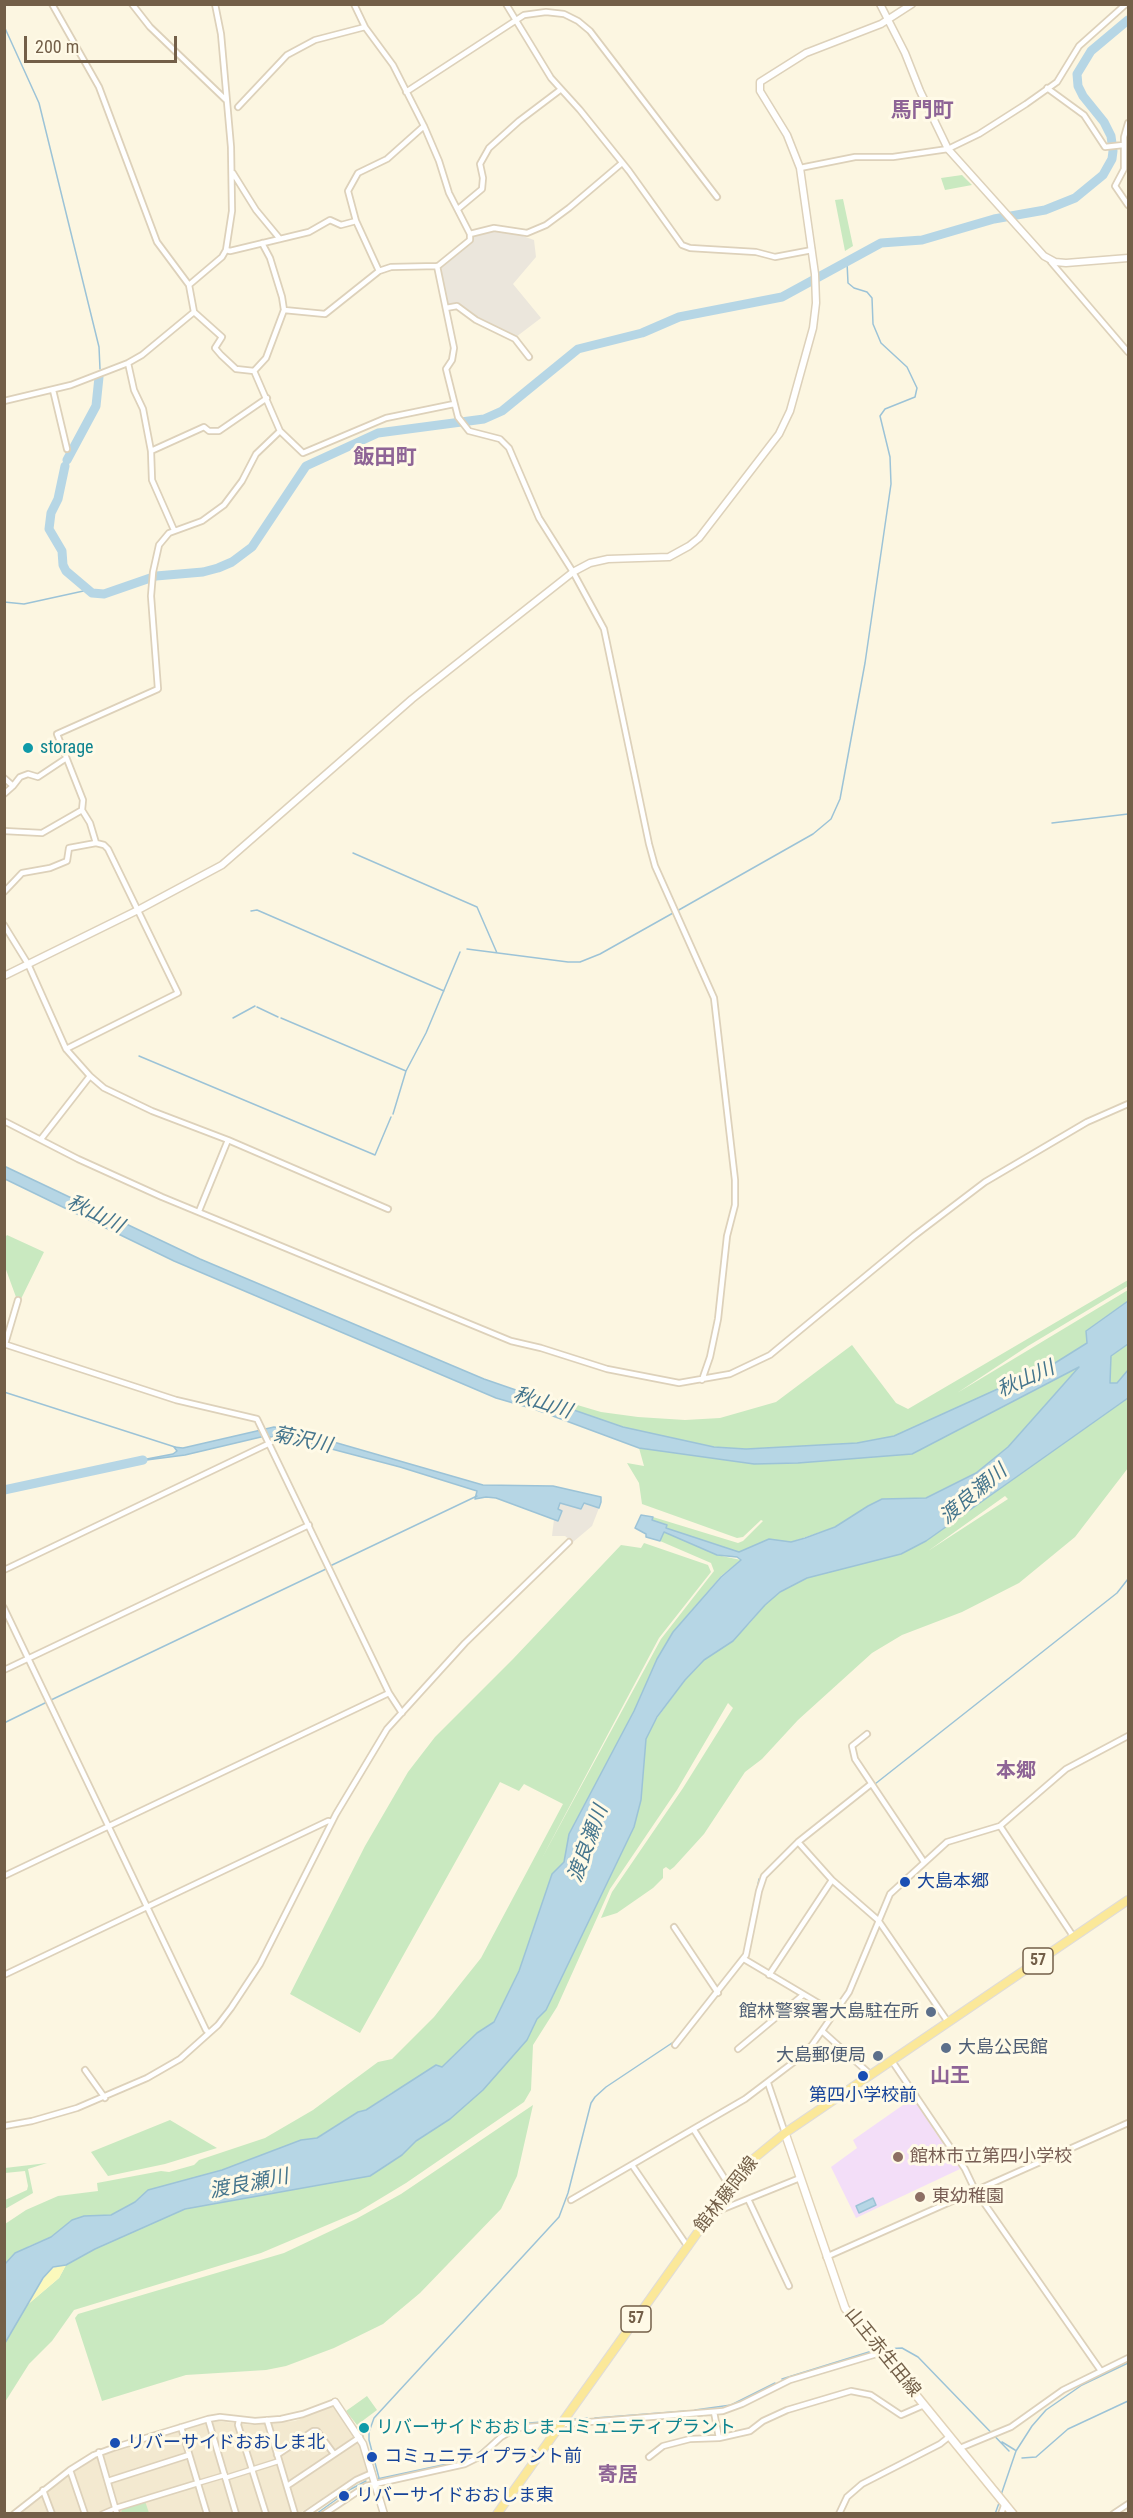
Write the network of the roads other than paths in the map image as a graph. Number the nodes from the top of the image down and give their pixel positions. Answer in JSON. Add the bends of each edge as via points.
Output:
{"nodes":[{"id":1,"x":52,"y":4,"type":"edge"},
{"id":2,"x":132,"y":4,"type":"edge"},
{"id":3,"x":215,"y":4,"type":"edge"},
{"id":4,"x":354,"y":4,"type":"edge"},
{"id":5,"x":506,"y":4,"type":"edge"},
{"id":6,"x":531,"y":4,"type":"edge"},
{"id":7,"x":880,"y":4,"type":"edge"},
{"id":8,"x":912,"y":4,"type":"edge"},
{"id":9,"x":1126,"y":4,"type":"edge"},
{"id":10,"x":531,"y":14,"type":"junction"},
{"id":11,"x":515,"y":20,"type":"junction"},
{"id":12,"x":889,"y":20,"type":"junction"},
{"id":13,"x":365,"y":27,"type":"junction"},
{"id":14,"x":1047,"y":88,"type":"junction"},
{"id":15,"x":561,"y":90,"type":"junction"},
{"id":16,"x":406,"y":92,"type":"junction"},
{"id":17,"x":226,"y":100,"type":"junction"},
{"id":18,"x":238,"y":107,"type":"dead end"},
{"id":19,"x":1128,"y":123,"type":"edge"},
{"id":20,"x":424,"y":126,"type":"junction"},
{"id":21,"x":1121,"y":146,"type":"junction"},
{"id":22,"x":948,"y":149,"type":"junction"},
{"id":23,"x":622,"y":163,"type":"junction"},
{"id":24,"x":800,"y":168,"type":"junction"},
{"id":25,"x":231,"y":171,"type":"junction"},
{"id":26,"x":717,"y":197,"type":"dead end"},
{"id":27,"x":1128,"y":205,"type":"edge"},
{"id":28,"x":458,"y":209,"type":"junction"},
{"id":29,"x":356,"y":220,"type":"junction"},
{"id":30,"x":470,"y":234,"type":"junction"},
{"id":31,"x":280,"y":239,"type":"junction"},
{"id":32,"x":262,"y":243,"type":"junction"},
{"id":33,"x":226,"y":250,"type":"junction"},
{"id":34,"x":812,"y":250,"type":"junction"},
{"id":35,"x":1128,"y":258,"type":"edge"},
{"id":36,"x":1050,"y":260,"type":"junction"},
{"id":37,"x":437,"y":266,"type":"junction"},
{"id":38,"x":379,"y":271,"type":"junction"},
{"id":39,"x":189,"y":285,"type":"junction"},
{"id":40,"x":446,"y":308,"type":"junction"},
{"id":41,"x":284,"y":310,"type":"junction"},
{"id":42,"x":194,"y":312,"type":"junction"},
{"id":43,"x":1128,"y":352,"type":"edge"},
{"id":44,"x":529,"y":357,"type":"dead end"},
{"id":45,"x":128,"y":363,"type":"junction"},
{"id":46,"x":254,"y":371,"type":"junction"},
{"id":47,"x":52,"y":390,"type":"junction"},
{"id":48,"x":267,"y":398,"type":"junction"},
{"id":49,"x":4,"y":401,"type":"edge"},
{"id":50,"x":454,"y":404,"type":"junction"},
{"id":51,"x":280,"y":431,"type":"junction"},
{"id":52,"x":67,"y":449,"type":"dead end"},
{"id":53,"x":151,"y":451,"type":"junction"},
{"id":54,"x":174,"y":530,"type":"junction"},
{"id":55,"x":573,"y":572,"type":"junction"},
{"id":56,"x":65,"y":759,"type":"junction"},
{"id":57,"x":4,"y":778,"type":"edge"},
{"id":58,"x":13,"y":786,"type":"junction"},
{"id":59,"x":4,"y":794,"type":"edge"},
{"id":60,"x":82,"y":810,"type":"junction"},
{"id":61,"x":4,"y":831,"type":"edge"},
{"id":62,"x":96,"y":843,"type":"junction"},
{"id":63,"x":4,"y":892,"type":"edge"},
{"id":64,"x":138,"y":910,"type":"junction"},
{"id":65,"x":4,"y":925,"type":"edge"},
{"id":66,"x":28,"y":964,"type":"junction"},
{"id":67,"x":4,"y":976,"type":"edge"},
{"id":68,"x":66,"y":1049,"type":"junction"},
{"id":69,"x":90,"y":1077,"type":"junction"},
{"id":70,"x":1128,"y":1104,"type":"edge"},
{"id":71,"x":4,"y":1121,"type":"edge"},
{"id":72,"x":40,"y":1139,"type":"junction"},
{"id":73,"x":228,"y":1140,"type":"junction"},
{"id":74,"x":388,"y":1209,"type":"dead end"},
{"id":75,"x":199,"y":1211,"type":"junction"},
{"id":76,"x":18,"y":1300,"type":"dead end"},
{"id":77,"x":5,"y":1345,"type":"edge"},
{"id":78,"x":702,"y":1380,"type":"junction"},
{"id":79,"x":269,"y":1441,"type":"junction"},
{"id":80,"x":309,"y":1525,"type":"junction"},
{"id":81,"x":569,"y":1542,"type":"dead end"},
{"id":82,"x":4,"y":1570,"type":"edge"},
{"id":83,"x":4,"y":1608,"type":"edge"},
{"id":84,"x":29,"y":1659,"type":"junction"},
{"id":85,"x":4,"y":1670,"type":"edge"},
{"id":86,"x":389,"y":1693,"type":"junction"},
{"id":87,"x":402,"y":1713,"type":"junction"},
{"id":88,"x":867,"y":1734,"type":"dead end"},
{"id":89,"x":1128,"y":1737,"type":"edge"},
{"id":90,"x":871,"y":1784,"type":"junction"},
{"id":91,"x":332,"y":1822,"type":"junction"},
{"id":92,"x":1000,"y":1826,"type":"junction"},
{"id":93,"x":109,"y":1827,"type":"junction"},
{"id":94,"x":798,"y":1842,"type":"junction"},
{"id":95,"x":924,"y":1862,"type":"junction"},
{"id":96,"x":4,"y":1876,"type":"edge"},
{"id":97,"x":832,"y":1880,"type":"junction"},
{"id":98,"x":1128,"y":1900,"type":"edge"},
{"id":99,"x":148,"y":1907,"type":"junction"},
{"id":100,"x":879,"y":1920,"type":"junction"},
{"id":101,"x":674,"y":1927,"type":"dead end"},
{"id":102,"x":1073,"y":1936,"type":"junction"},
{"id":103,"x":744,"y":1959,"type":"junction"},
{"id":104,"x":4,"y":1975,"type":"edge"},
{"id":105,"x":769,"y":1975,"type":"junction"},
{"id":106,"x":718,"y":1993,"type":"junction"},
{"id":107,"x":803,"y":1995,"type":"junction"},
{"id":108,"x":836,"y":2013,"type":"junction"},
{"id":109,"x":948,"y":2022,"type":"junction"},
{"id":110,"x":822,"y":2031,"type":"junction"},
{"id":111,"x":209,"y":2033,"type":"junction"},
{"id":112,"x":675,"y":2045,"type":"dead end"},
{"id":113,"x":738,"y":2049,"type":"dead end"},
{"id":114,"x":892,"y":2061,"type":"junction"},
{"id":115,"x":85,"y":2070,"type":"dead end"},
{"id":116,"x":871,"y":2074,"type":"junction"},
{"id":117,"x":768,"y":2083,"type":"junction"},
{"id":118,"x":105,"y":2098,"type":"junction"},
{"id":119,"x":1128,"y":2123,"type":"edge"},
{"id":120,"x":4,"y":2126,"type":"edge"},
{"id":121,"x":694,"y":2130,"type":"junction"},
{"id":122,"x":785,"y":2133,"type":"junction"},
{"id":123,"x":632,"y":2165,"type":"junction"},
{"id":124,"x":800,"y":2178,"type":"junction"},
{"id":125,"x":730,"y":2187,"type":"junction"},
{"id":126,"x":975,"y":2190,"type":"junction"},
{"id":127,"x":748,"y":2199,"type":"junction"},
{"id":128,"x":571,"y":2200,"type":"dead end"},
{"id":129,"x":710,"y":2214,"type":"junction"},
{"id":130,"x":688,"y":2247,"type":"junction"},
{"id":131,"x":826,"y":2257,"type":"junction"},
{"id":132,"x":789,"y":2286,"type":"dead end"},
{"id":133,"x":880,"y":2353,"type":"junction"},
{"id":134,"x":1128,"y":2358,"type":"edge"},
{"id":135,"x":1101,"y":2371,"type":"junction"},
{"id":136,"x":334,"y":2402,"type":"joint"},
{"id":137,"x":924,"y":2405,"type":"junction"},
{"id":138,"x":714,"y":2412,"type":"junction"},
{"id":139,"x":208,"y":2419,"type":"junction"},
{"id":140,"x":239,"y":2420,"type":"junction"},
{"id":141,"x":267,"y":2420,"type":"junction"},
{"id":142,"x":560,"y":2425,"type":"junction"},
{"id":143,"x":181,"y":2427,"type":"junction"},
{"id":144,"x":950,"y":2436,"type":"junction"},
{"id":145,"x":360,"y":2437,"type":"junction"},
{"id":146,"x":719,"y":2438,"type":"junction"},
{"id":147,"x":960,"y":2448,"type":"junction"},
{"id":148,"x":99,"y":2452,"type":"junction"},
{"id":149,"x":334,"y":2454,"type":"junction"},
{"id":150,"x":189,"y":2455,"type":"junction"},
{"id":151,"x":649,"y":2457,"type":"dead end"},
{"id":152,"x":278,"y":2458,"type":"junction"},
{"id":153,"x":252,"y":2469,"type":"junction"},
{"id":154,"x":70,"y":2470,"type":"junction"},
{"id":155,"x":372,"y":2473,"type":"junction"},
{"id":156,"x":225,"y":2476,"type":"junction"},
{"id":157,"x":108,"y":2481,"type":"junction"},
{"id":158,"x":198,"y":2483,"type":"junction"},
{"id":159,"x":375,"y":2483,"type":"junction"},
{"id":160,"x":287,"y":2486,"type":"junction"},
{"id":161,"x":44,"y":2490,"type":"junction"},
{"id":162,"x":1005,"y":2503,"type":"junction"},
{"id":163,"x":1128,"y":2504,"type":"edge"},
{"id":164,"x":117,"y":2511,"type":"edge"},
{"id":165,"x":18,"y":2512,"type":"edge"},
{"id":166,"x":207,"y":2512,"type":"edge"},
{"id":167,"x":52,"y":2514,"type":"edge"},
{"id":168,"x":85,"y":2514,"type":"edge"},
{"id":169,"x":102,"y":2514,"type":"edge"},
{"id":170,"x":198,"y":2514,"type":"edge"},
{"id":171,"x":236,"y":2514,"type":"edge"},
{"id":172,"x":266,"y":2514,"type":"edge"},
{"id":173,"x":295,"y":2514,"type":"edge"},
{"id":174,"x":306,"y":2514,"type":"edge"},
{"id":175,"x":324,"y":2514,"type":"edge"},
{"id":176,"x":384,"y":2514,"type":"edge"},
{"id":177,"x":496,"y":2514,"type":"edge"},
{"id":178,"x":839,"y":2514,"type":"edge"},
{"id":179,"x":1001,"y":2514,"type":"edge"},
{"id":180,"x":1013,"y":2514,"type":"edge"},
{"id":181,"x":1113,"y":2514,"type":"edge"}],
"edges":[{"from":1,"to":39,"type":"street","via":[[99,87],[157,242]]},
{"from":2,"to":17,"type":"street","via":[[150,27]]},
{"from":3,"to":17,"type":"street"},
{"from":4,"to":13,"type":"street"},
{"from":5,"to":11,"type":"street"},
{"from":6,"to":10,"type":"street"},
{"from":7,"to":12,"type":"street"},
{"from":8,"to":12,"type":"street"},
{"from":9,"to":14,"type":"street","via":[[1079,46],[1061,78]]},
{"from":10,"to":11,"type":"street"},
{"from":10,"to":26,"type":"street","via":[[564,15],[590,31]]},
{"from":11,"to":15,"type":"street"},
{"from":11,"to":16,"type":"street"},
{"from":12,"to":22,"type":"street"},
{"from":12,"to":24,"type":"street","via":[[806,53],[760,82],[760,91],[787,135]]},
{"from":13,"to":16,"type":"street","via":[[393,65]]},
{"from":13,"to":18,"type":"street","via":[[315,40],[287,55]]},
{"from":14,"to":21,"type":"street","via":[[1084,115],[1105,147]]},
{"from":14,"to":22,"type":"street","via":[[979,134]]},
{"from":15,"to":23,"type":"street"},
{"from":15,"to":28,"type":"street","via":[[489,148],[480,164],[482,189]]},
{"from":16,"to":20,"type":"street"},
{"from":17,"to":25,"type":"street"},
{"from":19,"to":21,"type":"street"},
{"from":20,"to":28,"type":"street"},
{"from":20,"to":29,"type":"street","via":[[387,159],[358,173],[348,191]]},
{"from":21,"to":27,"type":"street","via":[[1124,169],[1115,186]]},
{"from":22,"to":24,"type":"street","via":[[855,157]]},
{"from":22,"to":36,"type":"street"},
{"from":23,"to":30,"type":"street","via":[[546,225],[527,233],[494,228]]},
{"from":23,"to":34,"type":"street","via":[[682,245],[775,257]]},
{"from":24,"to":34,"type":"street"},
{"from":25,"to":31,"type":"street"},
{"from":25,"to":33,"type":"street","via":[[232,211]]},
{"from":28,"to":30,"type":"street"},
{"from":29,"to":31,"type":"street","via":[[341,225],[330,220],[309,232]]},
{"from":29,"to":38,"type":"street"},
{"from":30,"to":37,"type":"street","via":[[470,240]]},
{"from":31,"to":32,"type":"street"},
{"from":32,"to":33,"type":"street"},
{"from":32,"to":41,"type":"street"},
{"from":33,"to":39,"type":"street"},
{"from":34,"to":55,"type":"street","via":[[816,303],[813,328],[790,411],[779,434],[717,517],[690,546],[669,556],[608,559]]},
{"from":35,"to":36,"type":"street","via":[[1066,264]]},
{"from":36,"to":43,"type":"street"},
{"from":37,"to":38,"type":"street"},
{"from":37,"to":40,"type":"street"},
{"from":38,"to":41,"type":"street","via":[[325,314]]},
{"from":39,"to":42,"type":"street"},
{"from":40,"to":44,"type":"street","via":[[457,306],[515,339]]},
{"from":40,"to":50,"type":"street","via":[[454,348],[446,369]]},
{"from":41,"to":46,"type":"street","via":[[266,358]]},
{"from":42,"to":45,"type":"street"},
{"from":42,"to":46,"type":"street","via":[[222,337],[214,348],[221,355],[236,369]]},
{"from":45,"to":47,"type":"street"},
{"from":45,"to":53,"type":"street"},
{"from":46,"to":48,"type":"street"},
{"from":47,"to":49,"type":"street"},
{"from":47,"to":52,"type":"street"},
{"from":48,"to":51,"type":"street"},
{"from":48,"to":53,"type":"street","via":[[219,431],[204,428]]},
{"from":50,"to":51,"type":"street","via":[[387,417],[303,453]]},
{"from":50,"to":55,"type":"street","via":[[465,428],[500,439],[509,448],[539,518]]},
{"from":51,"to":54,"type":"street","via":[[256,454],[224,506],[202,521]]},
{"from":53,"to":54,"type":"street","via":[[152,480]]},
{"from":54,"to":56,"type":"street","via":[[159,545],[153,572],[158,689],[57,734]]},
{"from":55,"to":64,"type":"street","via":[[412,699],[236,855]]},
{"from":55,"to":78,"type":"street","via":[[607,636],[655,866],[714,998],[735,1205],[727,1236],[718,1319]]},
{"from":56,"to":58,"type":"street","via":[[38,777],[20,777]]},
{"from":56,"to":60,"type":"street","via":[[83,800]]},
{"from":57,"to":58,"type":"street"},
{"from":58,"to":59,"type":"street"},
{"from":60,"to":61,"type":"street","via":[[42,833]]},
{"from":60,"to":62,"type":"street"},
{"from":62,"to":63,"type":"street","via":[[69,848],[67,861],[59,865],[21,873]]},
{"from":62,"to":64,"type":"street","via":[[108,849]]},
{"from":64,"to":66,"type":"street"},
{"from":64,"to":68,"type":"street","via":[[178,993]]},
{"from":65,"to":66,"type":"street"},
{"from":66,"to":67,"type":"street"},
{"from":66,"to":68,"type":"street"},
{"from":68,"to":69,"type":"street"},
{"from":69,"to":72,"type":"street"},
{"from":69,"to":73,"type":"street","via":[[152,1111]]},
{"from":70,"to":78,"type":"street","via":[[1087,1122],[985,1182],[770,1355],[730,1374]]},
{"from":71,"to":72,"type":"street"},
{"from":72,"to":75,"type":"street"},
{"from":73,"to":74,"type":"street"},
{"from":73,"to":75,"type":"street"},
{"from":75,"to":78,"type":"street","via":[[511,1341],[638,1376],[679,1383]]},
{"from":76,"to":77,"type":"street"},
{"from":77,"to":79,"type":"street","via":[[176,1401],[250,1416],[260,1424]]},
{"from":79,"to":80,"type":"street"},
{"from":79,"to":82,"type":"street"},
{"from":80,"to":84,"type":"street"},
{"from":80,"to":86,"type":"street"},
{"from":81,"to":87,"type":"street","via":[[465,1643]]},
{"from":83,"to":84,"type":"street"},
{"from":84,"to":85,"type":"street"},
{"from":84,"to":93,"type":"street"},
{"from":86,"to":87,"type":"street"},
{"from":86,"to":93,"type":"street"},
{"from":87,"to":91,"type":"street","via":[[380,1739]]},
{"from":88,"to":90,"type":"street","via":[[852,1746],[855,1759]]},
{"from":89,"to":92,"type":"street","via":[[1066,1769]]},
{"from":90,"to":94,"type":"street"},
{"from":90,"to":95,"type":"street"},
{"from":91,"to":99,"type":"street"},
{"from":91,"to":111,"type":"street","via":[[260,1964]]},
{"from":92,"to":95,"type":"street","via":[[952,1840]]},
{"from":92,"to":102,"type":"street"},
{"from":93,"to":96,"type":"street"},
{"from":93,"to":99,"type":"street"},
{"from":94,"to":97,"type":"street"},
{"from":94,"to":103,"type":"street","via":[[762,1880]]},
{"from":95,"to":100,"type":"street","via":[[890,1894]]},
{"from":97,"to":100,"type":"street"},
{"from":97,"to":105,"type":"street"},
{"from":98,"to":102,"type":"main road","name":"館林藤岡線","number":"57"},
{"from":99,"to":104,"type":"street"},
{"from":99,"to":111,"type":"street"},
{"from":100,"to":108,"type":"street","via":[[856,1978]]},
{"from":100,"to":109,"type":"street"},
{"from":101,"to":106,"type":"street"},
{"from":102,"to":109,"type":"main road","name":"館林藤岡線","number":"57"},
{"from":103,"to":105,"type":"street"},
{"from":103,"to":106,"type":"street"},
{"from":105,"to":107,"type":"street"},
{"from":106,"to":112,"type":"street"},
{"from":107,"to":108,"type":"street"},
{"from":107,"to":113,"type":"street"},
{"from":108,"to":110,"type":"street"},
{"from":109,"to":114,"type":"main road","name":"館林藤岡線","number":"57"},
{"from":110,"to":116,"type":"street"},
{"from":110,"to":117,"type":"street","via":[[808,2050]]},
{"from":111,"to":118,"type":"street","via":[[168,2066]]},
{"from":114,"to":116,"type":"main road","name":"館林藤岡線","number":"57"},
{"from":114,"to":126,"type":"street"},
{"from":115,"to":118,"type":"street"},
{"from":116,"to":122,"type":"main road","name":"館林藤岡線","number":"57"},
{"from":117,"to":121,"type":"street"},
{"from":117,"to":122,"type":"street"},
{"from":118,"to":120,"type":"street","via":[[60,2114]]},
{"from":119,"to":126,"type":"street"},
{"from":121,"to":123,"type":"street"},
{"from":121,"to":125,"type":"street"},
{"from":122,"to":124,"type":"main road","name":"山王赤生田線"},
{"from":122,"to":125,"type":"main road","name":"館林藤岡線","number":"57","via":[[752,2160]]},
{"from":123,"to":128,"type":"street"},
{"from":123,"to":130,"type":"street"},
{"from":124,"to":127,"type":"street"},
{"from":124,"to":131,"type":"main road","name":"山王赤生田線"},
{"from":125,"to":129,"type":"main road","name":"館林藤岡線","number":"57"},
{"from":126,"to":131,"type":"street"},
{"from":126,"to":135,"type":"street"},
{"from":127,"to":129,"type":"street"},
{"from":127,"to":132,"type":"street"},
{"from":129,"to":130,"type":"main road","name":"館林藤岡線","number":"57"},
{"from":130,"to":142,"type":"main road","name":"館林藤岡線","number":"57"},
{"from":131,"to":133,"type":"main road","name":"山王赤生田線","via":[[845,2308]]},
{"from":133,"to":137,"type":"main road","name":"山王赤生田線"},
{"from":133,"to":138,"type":"street","via":[[790,2380],[736,2407]]},
{"from":134,"to":135,"type":"street"},
{"from":135,"to":147,"type":"street","via":[[1064,2390],[1027,2418]]},
{"from":136,"to":141,"type":"street","via":[[295,2416]]},
{"from":136,"to":145,"type":"street"},
{"from":137,"to":144,"type":"main road","name":"山王赤生田線"},
{"from":137,"to":146,"type":"street","via":[[901,2415],[871,2396],[851,2391],[787,2410],[750,2431]]},
{"from":138,"to":142,"type":"street"},
{"from":138,"to":146,"type":"street"},
{"from":139,"to":140,"type":"street"},
{"from":139,"to":143,"type":"street"},
{"from":139,"to":156,"type":"street"},
{"from":140,"to":141,"type":"street"},
{"from":140,"to":153,"type":"street"},
{"from":141,"to":152,"type":"street"},
{"from":142,"to":159,"type":"street","via":[[516,2428],[465,2464]]},
{"from":142,"to":177,"type":"main road","name":"館林藤岡線","number":"57"},
{"from":143,"to":148,"type":"street"},
{"from":143,"to":150,"type":"street"},
{"from":144,"to":147,"type":"main road","name":"山王赤生田線"},
{"from":144,"to":178,"type":"street","via":[[852,2491]]},
{"from":145,"to":149,"type":"street"},
{"from":145,"to":155,"type":"street"},
{"from":146,"to":151,"type":"street","via":[[690,2439],[663,2446]]},
{"from":147,"to":162,"type":"main road","name":"山王赤生田線"},
{"from":148,"to":154,"type":"street"},
{"from":148,"to":157,"type":"street"},
{"from":149,"to":152,"type":"street","via":[[313,2431]]},
{"from":149,"to":160,"type":"street"},
{"from":150,"to":157,"type":"street"},
{"from":150,"to":158,"type":"street"},
{"from":152,"to":153,"type":"street"},
{"from":152,"to":160,"type":"street"},
{"from":153,"to":156,"type":"street"},
{"from":153,"to":172,"type":"street"},
{"from":154,"to":161,"type":"street"},
{"from":154,"to":168,"type":"street"},
{"from":155,"to":159,"type":"street"},
{"from":155,"to":174,"type":"street"},
{"from":156,"to":158,"type":"street"},
{"from":156,"to":171,"type":"street"},
{"from":157,"to":164,"type":"street"},
{"from":158,"to":164,"type":"street"},
{"from":158,"to":166,"type":"street"},
{"from":159,"to":175,"type":"street"},
{"from":159,"to":176,"type":"street"},
{"from":160,"to":173,"type":"street"},
{"from":161,"to":165,"type":"street"},
{"from":161,"to":167,"type":"street"},
{"from":162,"to":179,"type":"street"},
{"from":162,"to":180,"type":"main road","name":"山王赤生田線"},
{"from":163,"to":181,"type":"street"},
{"from":164,"to":169,"type":"street"},
{"from":166,"to":170,"type":"street"}]}
